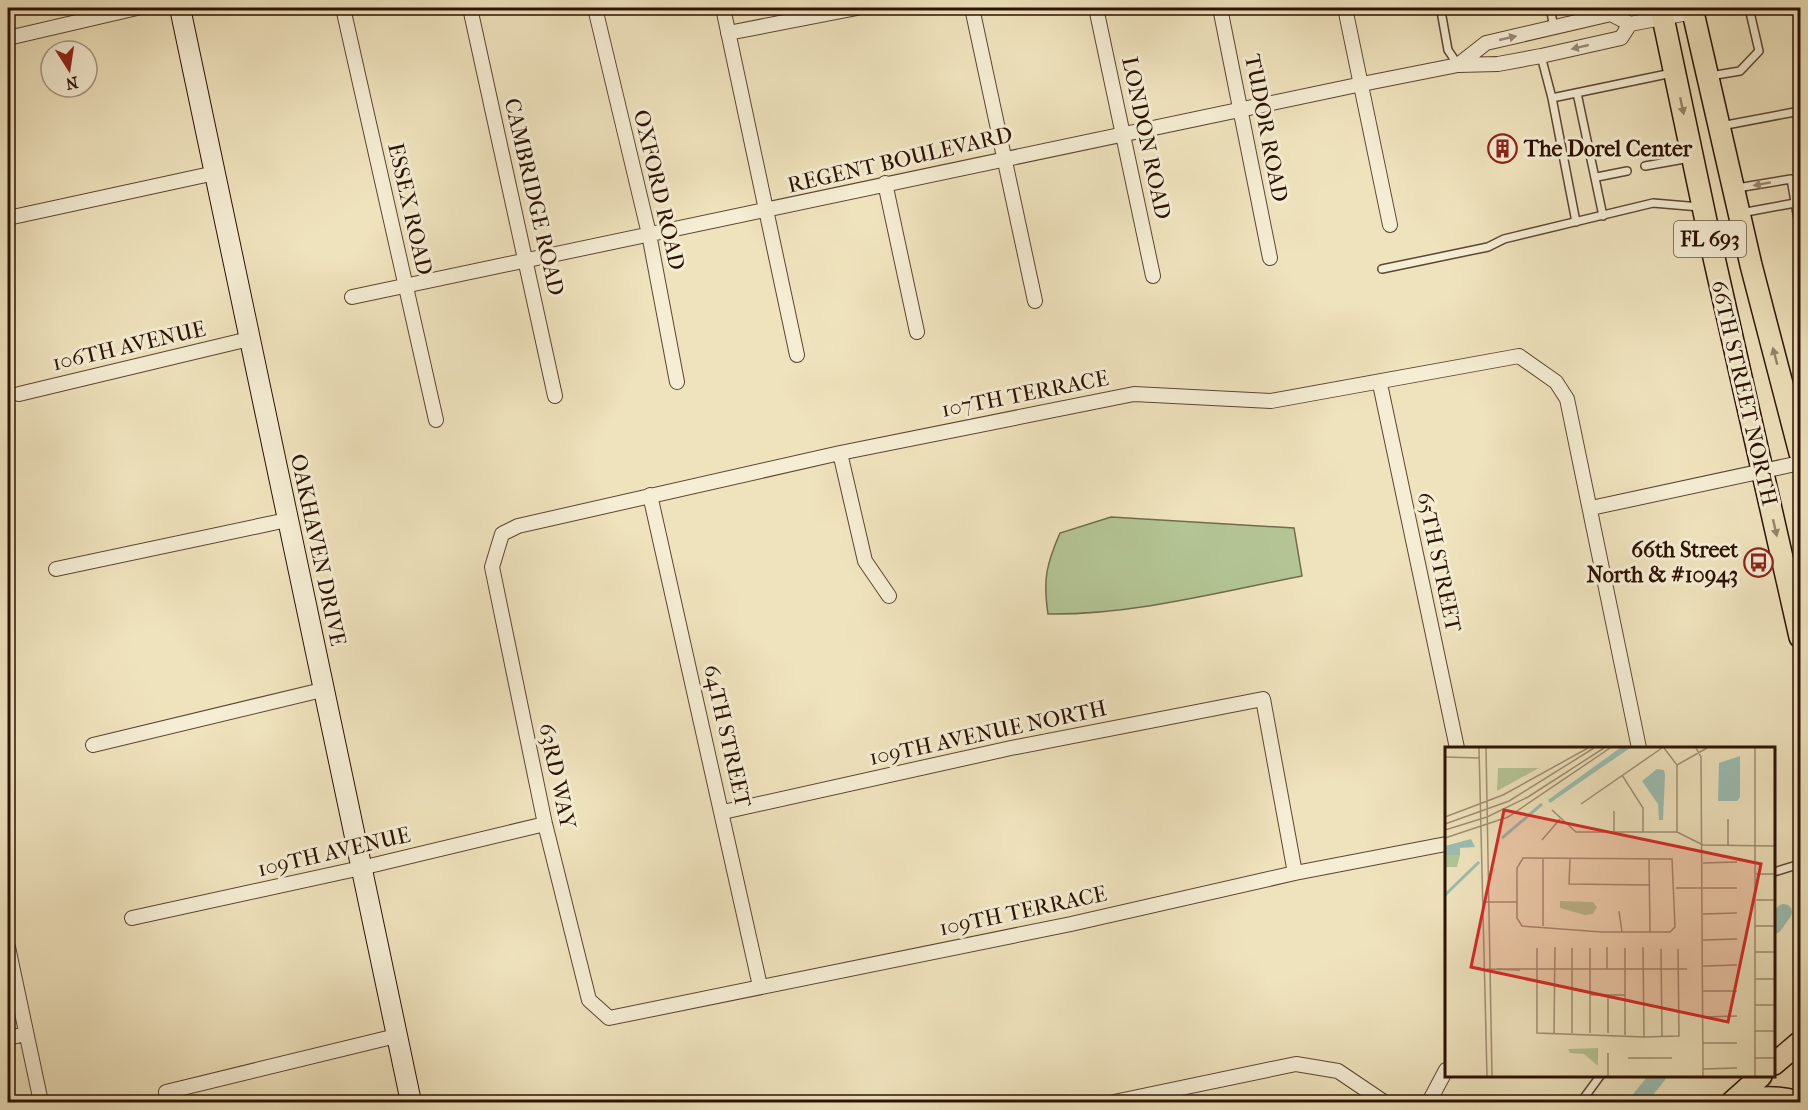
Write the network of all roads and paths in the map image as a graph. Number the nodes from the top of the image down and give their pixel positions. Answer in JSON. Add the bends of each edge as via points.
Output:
{"nodes":[{"id":1,"x":137,"y":8,"type":"edge"},
{"id":2,"x":180,"y":8,"type":"edge"},
{"id":3,"x":343,"y":8,"type":"edge"},
{"id":4,"x":470,"y":8,"type":"edge"},
{"id":5,"x":595,"y":8,"type":"edge"},
{"id":6,"x":723,"y":8,"type":"edge"},
{"id":7,"x":848,"y":8,"type":"edge"},
{"id":8,"x":972,"y":8,"type":"edge"},
{"id":9,"x":1096,"y":8,"type":"edge"},
{"id":10,"x":1220,"y":8,"type":"edge"},
{"id":11,"x":1345,"y":8,"type":"edge"},
{"id":12,"x":1457,"y":8,"type":"edge"},
{"id":13,"x":1550,"y":8,"type":"edge"},
{"id":14,"x":1749,"y":8,"type":"edge"},
{"id":15,"x":1440,"y":9,"type":"edge"},
{"id":16,"x":1692,"y":10,"type":"edge"},
{"id":17,"x":1662,"y":13,"type":"edge"},
{"id":18,"x":1630,"y":24,"type":"junction"},
{"id":19,"x":1554,"y":27,"type":"junction"},
{"id":20,"x":728,"y":33,"type":"junction"},
{"id":21,"x":8,"y":38,"type":"edge"},
{"id":22,"x":1541,"y":56,"type":"junction"},
{"id":23,"x":1458,"y":65,"type":"junction"},
{"id":24,"x":1675,"y":73,"type":"junction"},
{"id":25,"x":1707,"y":77,"type":"junction"},
{"id":26,"x":1362,"y":84,"type":"junction"},
{"id":27,"x":1577,"y":93,"type":"junction"},
{"id":28,"x":1552,"y":98,"type":"junction"},
{"id":29,"x":1242,"y":111,"type":"junction"},
{"id":30,"x":1800,"y":111,"type":"edge"},
{"id":31,"x":1719,"y":127,"type":"junction"},
{"id":32,"x":1124,"y":134,"type":"junction"},
{"id":33,"x":1005,"y":158,"type":"junction"},
{"id":34,"x":1693,"y":158,"type":"junction"},
{"id":35,"x":1646,"y":166,"type":"dead end"},
{"id":36,"x":1627,"y":171,"type":"dead end"},
{"id":37,"x":215,"y":173,"type":"junction"},
{"id":38,"x":1597,"y":177,"type":"junction"},
{"id":39,"x":885,"y":183,"type":"junction"},
{"id":40,"x":1733,"y":189,"type":"junction"},
{"id":41,"x":1795,"y":203,"type":"junction"},
{"id":42,"x":1703,"y":207,"type":"junction"},
{"id":43,"x":766,"y":212,"type":"junction"},
{"id":44,"x":1739,"y":213,"type":"junction"},
{"id":45,"x":1603,"y":216,"type":"junction"},
{"id":46,"x":8,"y":218,"type":"edge"},
{"id":47,"x":1576,"y":222,"type":"junction"},
{"id":48,"x":1390,"y":225,"type":"dead end"},
{"id":49,"x":1800,"y":231,"type":"edge"},
{"id":50,"x":649,"y":234,"type":"junction"},
{"id":51,"x":1270,"y":258,"type":"dead end"},
{"id":52,"x":527,"y":259,"type":"junction"},
{"id":53,"x":1382,"y":269,"type":"dead end"},
{"id":54,"x":1153,"y":276,"type":"dead end"},
{"id":55,"x":405,"y":285,"type":"junction"},
{"id":56,"x":352,"y":297,"type":"dead end"},
{"id":57,"x":1035,"y":302,"type":"dead end"},
{"id":58,"x":917,"y":332,"type":"dead end"},
{"id":59,"x":249,"y":339,"type":"junction"},
{"id":60,"x":797,"y":355,"type":"dead end"},
{"id":61,"x":678,"y":382,"type":"dead end"},
{"id":62,"x":1380,"y":384,"type":"junction"},
{"id":63,"x":18,"y":394,"type":"dead end"},
{"id":64,"x":555,"y":396,"type":"dead end"},
{"id":65,"x":436,"y":420,"type":"dead end"},
{"id":66,"x":840,"y":453,"type":"junction"},
{"id":67,"x":1800,"y":453,"type":"edge"},
{"id":68,"x":1800,"y":463,"type":"edge"},
{"id":69,"x":1761,"y":471,"type":"junction"},
{"id":70,"x":650,"y":495,"type":"junction"},
{"id":71,"x":1591,"y":508,"type":"junction"},
{"id":72,"x":287,"y":520,"type":"junction"},
{"id":73,"x":502,"y":534,"type":"joint"},
{"id":74,"x":56,"y":570,"type":"dead end"},
{"id":75,"x":889,"y":596,"type":"dead end"},
{"id":76,"x":1800,"y":637,"type":"edge"},
{"id":77,"x":322,"y":690,"type":"junction"},
{"id":78,"x":93,"y":745,"type":"dead end"},
{"id":79,"x":1457,"y":747,"type":"edge"},
{"id":80,"x":1639,"y":747,"type":"edge"},
{"id":81,"x":723,"y":812,"type":"junction"},
{"id":82,"x":545,"y":824,"type":"junction"},
{"id":83,"x":1445,"y":844,"type":"edge"},
{"id":84,"x":1800,"y":864,"type":"edge"},
{"id":85,"x":361,"y":868,"type":"junction"},
{"id":86,"x":1775,"y":871,"type":"edge"},
{"id":87,"x":1295,"y":873,"type":"junction"},
{"id":88,"x":132,"y":918,"type":"dead end"},
{"id":89,"x":8,"y":947,"type":"edge"},
{"id":90,"x":760,"y":986,"type":"junction"},
{"id":91,"x":609,"y":1018,"type":"joint"},
{"id":92,"x":25,"y":1034,"type":"junction"},
{"id":93,"x":396,"y":1036,"type":"junction"},
{"id":94,"x":8,"y":1038,"type":"edge"},
{"id":95,"x":1800,"y":1042,"type":"edge"},
{"id":96,"x":1800,"y":1057,"type":"edge"},
{"id":97,"x":1775,"y":1062,"type":"edge"},
{"id":98,"x":1775,"y":1063,"type":"edge"},
{"id":99,"x":1445,"y":1072,"type":"edge"},
{"id":100,"x":1598,"y":1077,"type":"edge"},
{"id":101,"x":1760,"y":1077,"type":"edge"},
{"id":102,"x":166,"y":1092,"type":"dead end"},
{"id":103,"x":41,"y":1102,"type":"edge"},
{"id":104,"x":411,"y":1102,"type":"edge"},
{"id":105,"x":1114,"y":1102,"type":"edge"},
{"id":106,"x":1384,"y":1102,"type":"edge"},
{"id":107,"x":1429,"y":1102,"type":"edge"},
{"id":108,"x":1581,"y":1102,"type":"edge"},
{"id":109,"x":1732,"y":1102,"type":"edge"},
{"id":110,"x":1743,"y":1102,"type":"edge"},
{"id":111,"x":1797,"y":1102,"type":"edge"}],
"edges":[{"from":1,"to":21,"type":"street"},
{"from":2,"to":37,"type":"street","name":"OAKHAVEN DRIVE"},
{"from":3,"to":55,"type":"street","name":"ESSEX ROAD"},
{"from":4,"to":52,"type":"street","name":"CAMBRIDGE ROAD"},
{"from":5,"to":50,"type":"street","name":"OXFORD ROAD"},
{"from":6,"to":20,"type":"street"},
{"from":7,"to":20,"type":"street"},
{"from":8,"to":33,"type":"street"},
{"from":9,"to":32,"type":"street","name":"LONDON ROAD"},
{"from":10,"to":29,"type":"street","name":"TUDOR ROAD"},
{"from":11,"to":26,"type":"street"},
{"from":12,"to":15,"type":"lane"},
{"from":13,"to":19,"type":"lane"},
{"from":14,"to":25,"type":"lane","via":[[1759,51],[1740,71]]},
{"from":15,"to":23,"type":"lane","via":[[1448,50]]},
{"from":16,"to":17,"type":"street","name":"REGENT BOULEVARD"},
{"from":16,"to":25,"type":"main road","name":"66TH STREET NORTH","number":"FL 693"},
{"from":17,"to":18,"type":"street","name":"REGENT BOULEVARD"},
{"from":17,"to":24,"type":"main road","name":"66TH STREET NORTH","number":"FL 693"},
{"from":18,"to":19,"type":"street","name":"REGENT BOULEVARD","via":[[1611,14]]},
{"from":18,"to":22,"type":"street","name":"REGENT BOULEVARD","one_way":true,"via":[[1621,38]]},
{"from":23,"to":19,"type":"street","name":"REGENT BOULEVARD","one_way":true,"via":[[1486,43]]},
{"from":20,"to":43,"type":"street"},
{"from":22,"to":23,"type":"street","name":"REGENT BOULEVARD","via":[[1498,64]]},
{"from":22,"to":28,"type":"lane"},
{"from":23,"to":26,"type":"street","name":"REGENT BOULEVARD"},
{"from":24,"to":27,"type":"lane"},
{"from":24,"to":34,"type":"main road","name":"66TH STREET NORTH","number":"FL 693","one_way":true},
{"from":25,"to":31,"type":"main road","name":"66TH STREET NORTH","number":"FL 693"},
{"from":26,"to":29,"type":"street","name":"REGENT BOULEVARD"},
{"from":26,"to":48,"type":"street"},
{"from":27,"to":28,"type":"lane"},
{"from":27,"to":38,"type":"lane"},
{"from":28,"to":47,"type":"lane"},
{"from":29,"to":32,"type":"street","name":"REGENT BOULEVARD"},
{"from":29,"to":51,"type":"street","name":"TUDOR ROAD"},
{"from":30,"to":31,"type":"lane"},
{"from":31,"to":40,"type":"main road","name":"66TH STREET NORTH","number":"FL 693"},
{"from":32,"to":33,"type":"street","name":"REGENT BOULEVARD"},
{"from":32,"to":54,"type":"street","name":"LONDON ROAD"},
{"from":33,"to":39,"type":"street","name":"REGENT BOULEVARD"},
{"from":33,"to":57,"type":"street"},
{"from":34,"to":35,"type":"lane"},
{"from":34,"to":42,"type":"main road","name":"66TH STREET NORTH","number":"FL 693"},
{"from":36,"to":38,"type":"lane"},
{"from":37,"to":46,"type":"street"},
{"from":37,"to":59,"type":"street","name":"OAKHAVEN DRIVE"},
{"from":38,"to":45,"type":"lane","via":[[1595,184]]},
{"from":39,"to":43,"type":"street","name":"REGENT BOULEVARD"},
{"from":39,"to":58,"type":"street"},
{"from":41,"to":40,"type":"lane","one_way":true,"via":[[1791,179]]},
{"from":40,"to":44,"type":"main road","name":"66TH STREET NORTH","number":"FL 693"},
{"from":41,"to":44,"type":"lane"},
{"from":41,"to":49,"type":"lane"},
{"from":42,"to":45,"type":"lane","via":[[1653,203]]},
{"from":42,"to":69,"type":"main road","name":"66TH STREET NORTH","number":"FL 693"},
{"from":43,"to":50,"type":"street","name":"REGENT BOULEVARD"},
{"from":43,"to":60,"type":"street"},
{"from":67,"to":44,"type":"main road","name":"66TH STREET NORTH","number":"FL 693","one_way":true},
{"from":45,"to":47,"type":"lane"},
{"from":47,"to":53,"type":"lane","via":[[1504,239],[1488,247]]},
{"from":50,"to":52,"type":"street","name":"REGENT BOULEVARD"},
{"from":50,"to":61,"type":"street","name":"OXFORD ROAD"},
{"from":52,"to":55,"type":"street","name":"REGENT BOULEVARD"},
{"from":52,"to":64,"type":"street","name":"CAMBRIDGE ROAD"},
{"from":55,"to":56,"type":"street","name":"REGENT BOULEVARD"},
{"from":55,"to":65,"type":"street","name":"ESSEX ROAD"},
{"from":59,"to":63,"type":"street","name":"106TH AVENUE"},
{"from":59,"to":72,"type":"street","name":"OAKHAVEN DRIVE"},
{"from":62,"to":66,"type":"street","name":"107TH TERRACE","via":[[1271,401],[1134,394]]},
{"from":62,"to":71,"type":"street","name":"107TH TERRACE","via":[[1519,356],[1556,382],[1567,399]]},
{"from":62,"to":79,"type":"street","name":"65TH STREET"},
{"from":66,"to":70,"type":"street","name":"107TH TERRACE"},
{"from":66,"to":75,"type":"street","via":[[865,561]]},
{"from":68,"to":69,"type":"street"},
{"from":69,"to":71,"type":"street"},
{"from":69,"to":76,"type":"main road","name":"66TH STREET NORTH","number":"FL 693","one_way":true},
{"from":70,"to":73,"type":"street","name":"107TH TERRACE","via":[[518,526]]},
{"from":70,"to":81,"type":"street","name":"64TH STREET"},
{"from":71,"to":80,"type":"street"},
{"from":72,"to":74,"type":"street"},
{"from":72,"to":77,"type":"street","name":"OAKHAVEN DRIVE"},
{"from":73,"to":82,"type":"street","name":"63RD WAY","via":[[492,567]]},
{"from":77,"to":78,"type":"street"},
{"from":77,"to":85,"type":"street","name":"OAKHAVEN DRIVE"},
{"from":81,"to":87,"type":"street","name":"109TH AVENUE NORTH","via":[[1011,748],[1263,699]]},
{"from":81,"to":90,"type":"street","name":"64TH STREET"},
{"from":82,"to":85,"type":"street","name":"109TH AVENUE"},
{"from":82,"to":91,"type":"street","name":"63RD WAY","via":[[589,1000]]},
{"from":83,"to":87,"type":"street","name":"109TH TERRACE"},
{"from":84,"to":86,"type":"lane"},
{"from":85,"to":88,"type":"street","name":"109TH AVENUE"},
{"from":85,"to":93,"type":"street","name":"OAKHAVEN DRIVE"},
{"from":87,"to":90,"type":"street","name":"109TH TERRACE","via":[[1071,924]]},
{"from":89,"to":92,"type":"street"},
{"from":90,"to":91,"type":"street","name":"109TH TERRACE"},
{"from":92,"to":94,"type":"street"},
{"from":92,"to":103,"type":"street"},
{"from":93,"to":102,"type":"street"},
{"from":93,"to":104,"type":"street","name":"OAKHAVEN DRIVE"},
{"from":95,"to":97,"type":"main road"},
{"from":96,"to":98,"type":"main road"},
{"from":99,"to":107,"type":"street"},
{"from":100,"to":108,"type":"lane"},
{"from":101,"to":109,"type":"main road"},
{"from":105,"to":106,"type":"street","via":[[1296,1064],[1338,1071]]},
{"from":110,"to":111,"type":"main road","via":[[1780,1097]]}]}
